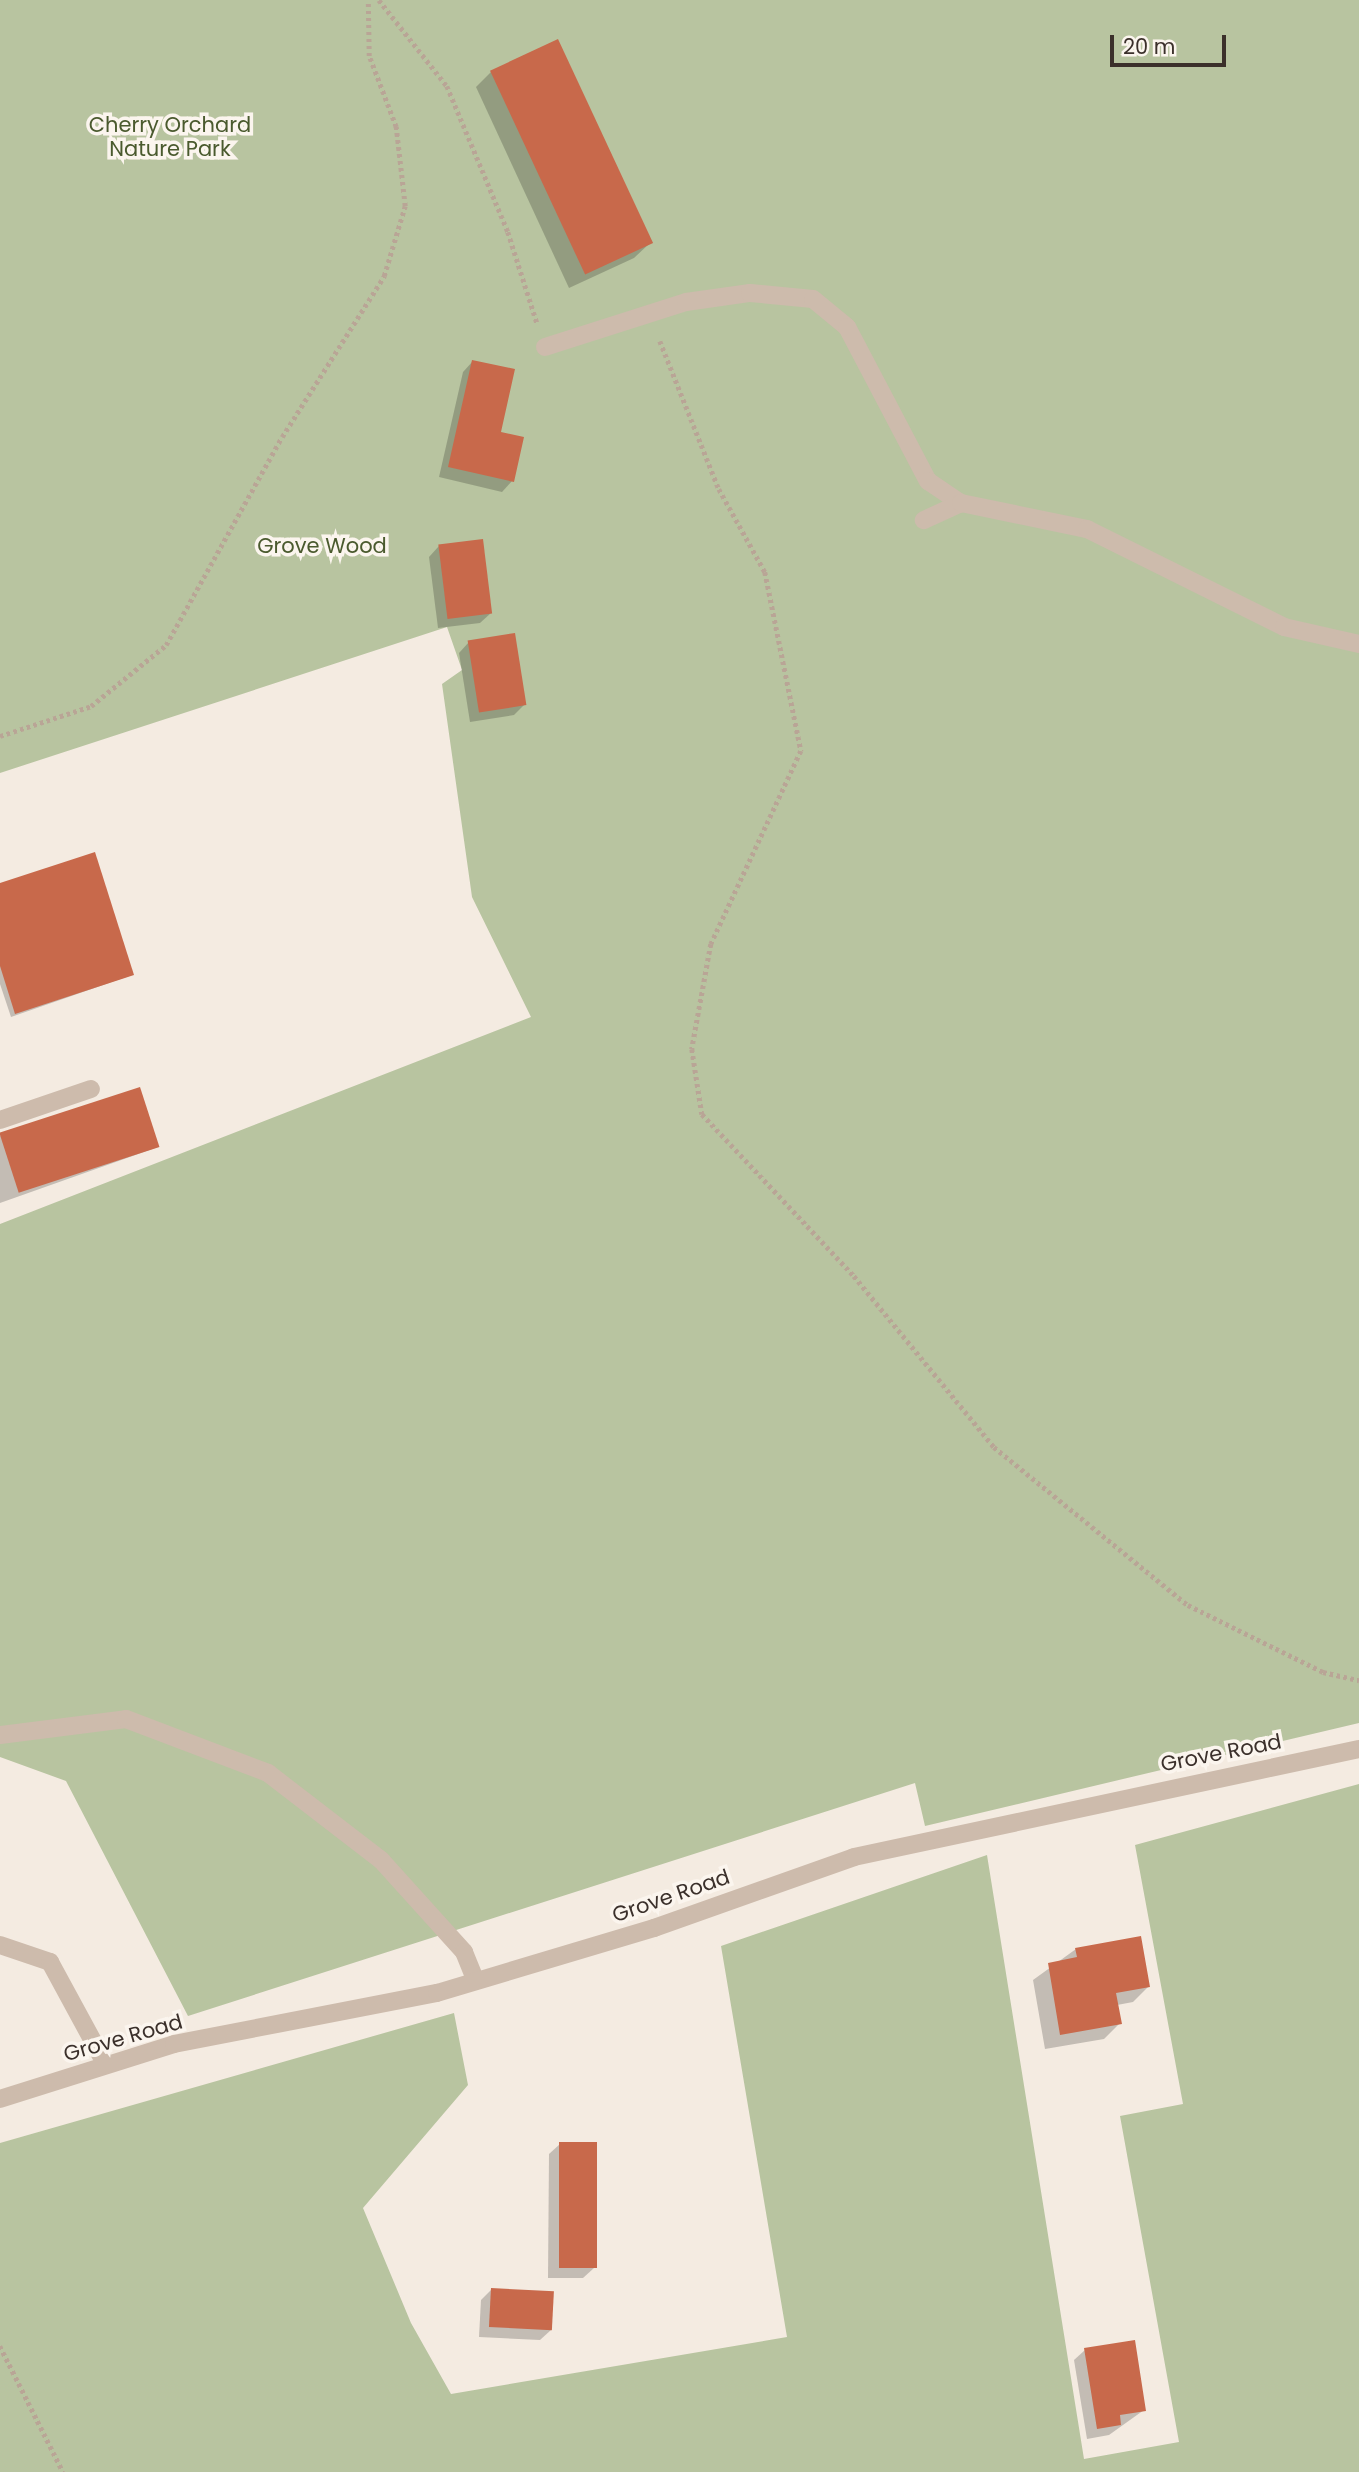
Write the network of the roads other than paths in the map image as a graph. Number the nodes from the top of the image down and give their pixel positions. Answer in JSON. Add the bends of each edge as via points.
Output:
{"nodes":[{"id":1,"x":545,"y":347,"type":"road end"},
{"id":2,"x":961,"y":503,"type":"junction"},
{"id":3,"x":924,"y":520,"type":"dead end"},
{"id":4,"x":1359,"y":644,"type":"edge"},
{"id":5,"x":91,"y":1089,"type":"dead end"},
{"id":6,"x":0,"y":1120,"type":"edge"},
{"id":7,"x":0,"y":1735,"type":"edge"},
{"id":8,"x":1359,"y":1749,"type":"edge"},
{"id":9,"x":0,"y":1945,"type":"edge"},
{"id":10,"x":477,"y":1981,"type":"junction"},
{"id":11,"x":106,"y":2065,"type":"junction"},
{"id":12,"x":0,"y":2099,"type":"edge"}],
"edges":[{"from":1,"to":2,"type":"street","via":[[649,313],[750,293],[813,299],[847,327],[929,481]]},
{"from":2,"to":3,"type":"street"},
{"from":2,"to":4,"type":"street","via":[[1087,529],[1284,627]]},
{"from":5,"to":6,"type":"street"},
{"from":7,"to":10,"type":"street","via":[[126,1719],[268,1773],[381,1860],[464,1952]]},
{"from":8,"to":10,"type":"street","name":"Grove Road","via":[[854,1857]]},
{"from":9,"to":11,"type":"street","via":[[50,1962]]},
{"from":10,"to":11,"type":"street","name":"Grove Road","via":[[174,2044]]},
{"from":11,"to":12,"type":"street","name":"Grove Road"}]}
